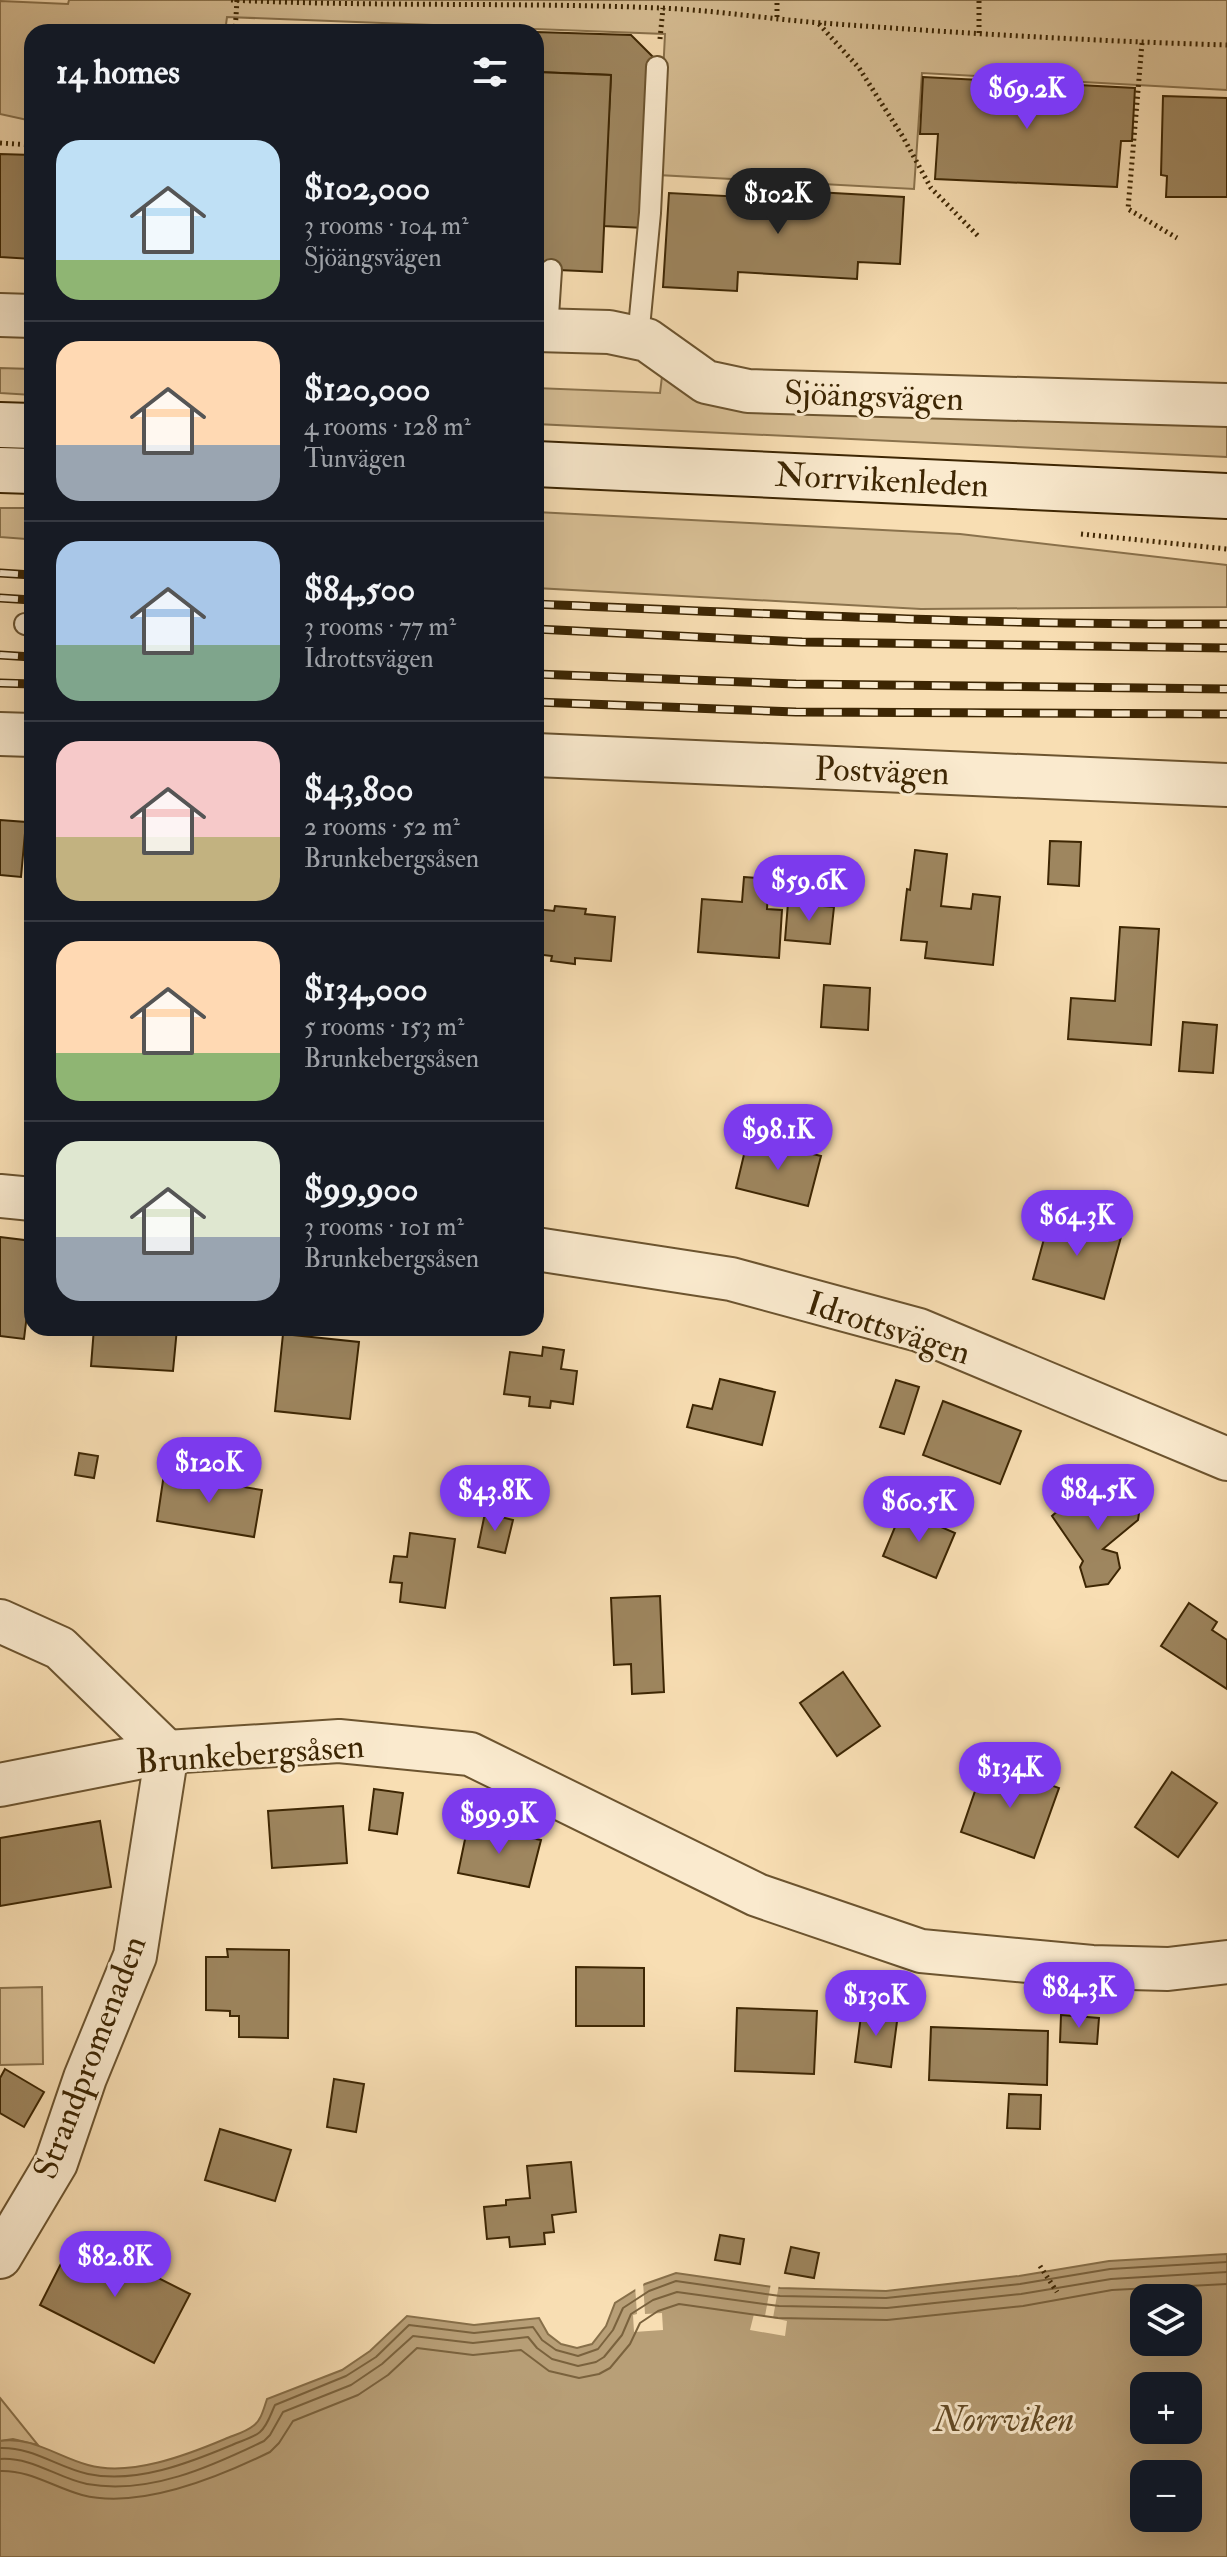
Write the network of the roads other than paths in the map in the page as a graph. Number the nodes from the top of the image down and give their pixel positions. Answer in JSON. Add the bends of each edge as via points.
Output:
{"nodes":[{"id":1,"x":657,"y":67,"type":"dead end"},
{"id":2,"x":551,"y":270,"type":"dead end"},
{"id":3,"x":0,"y":315,"type":"edge"},
{"id":4,"x":24,"y":316,"type":"edge"},
{"id":5,"x":544,"y":317,"type":"edge"},
{"id":6,"x":544,"y":330,"type":"edge"},
{"id":7,"x":638,"y":338,"type":"junction"},
{"id":8,"x":1227,"y":405,"type":"edge"},
{"id":9,"x":0,"y":425,"type":"edge"},
{"id":10,"x":24,"y":426,"type":"edge"},
{"id":11,"x":544,"y":464,"type":"edge"},
{"id":12,"x":0,"y":470,"type":"edge"},
{"id":13,"x":24,"y":471,"type":"edge"},
{"id":14,"x":1227,"y":496,"type":"edge"},
{"id":15,"x":0,"y":734,"type":"edge"},
{"id":16,"x":24,"y":735,"type":"edge"},
{"id":17,"x":544,"y":755,"type":"edge"},
{"id":18,"x":1227,"y":785,"type":"edge"},
{"id":19,"x":0,"y":1196,"type":"edge"},
{"id":20,"x":24,"y":1198,"type":"edge"},
{"id":21,"x":544,"y":1250,"type":"edge"},
{"id":22,"x":1227,"y":1459,"type":"edge"},
{"id":23,"x":0,"y":1621,"type":"edge"},
{"id":24,"x":167,"y":1752,"type":"junction"},
{"id":25,"x":0,"y":1785,"type":"edge"},
{"id":26,"x":1227,"y":1962,"type":"edge"},
{"id":27,"x":0,"y":2257,"type":"edge"}],
"edges":[{"from":1,"to":7,"type":"lane"},
{"from":2,"to":5,"type":"lane"},
{"from":3,"to":4,"type":"street"},
{"from":6,"to":7,"type":"street","name":"Sjöängsvägen"},
{"from":7,"to":8,"type":"street","name":"Sjöängsvägen","via":[[706,382],[748,391]]},
{"from":9,"to":10,"type":"main road"},
{"from":11,"to":14,"type":"main road","name":"Norrvikenleden"},
{"from":12,"to":13,"type":"main road"},
{"from":15,"to":16,"type":"street"},
{"from":17,"to":18,"type":"street","name":"Postvägen"},
{"from":19,"to":20,"type":"street"},
{"from":21,"to":22,"type":"street","name":"Idrottsvägen","via":[[731,1279],[919,1330]]},
{"from":23,"to":24,"type":"street","via":[[60,1648]]},
{"from":24,"to":25,"type":"street","name":"Brunkebergsåsen"},
{"from":24,"to":26,"type":"street","name":"Brunkebergsåsen","via":[[339,1741],[470,1754],[757,1895],[921,1951],[1092,1967],[1168,1969]]},
{"from":24,"to":27,"type":"street","name":"Strandpromenaden","via":[[135,1956],[56,2163]]}]}
